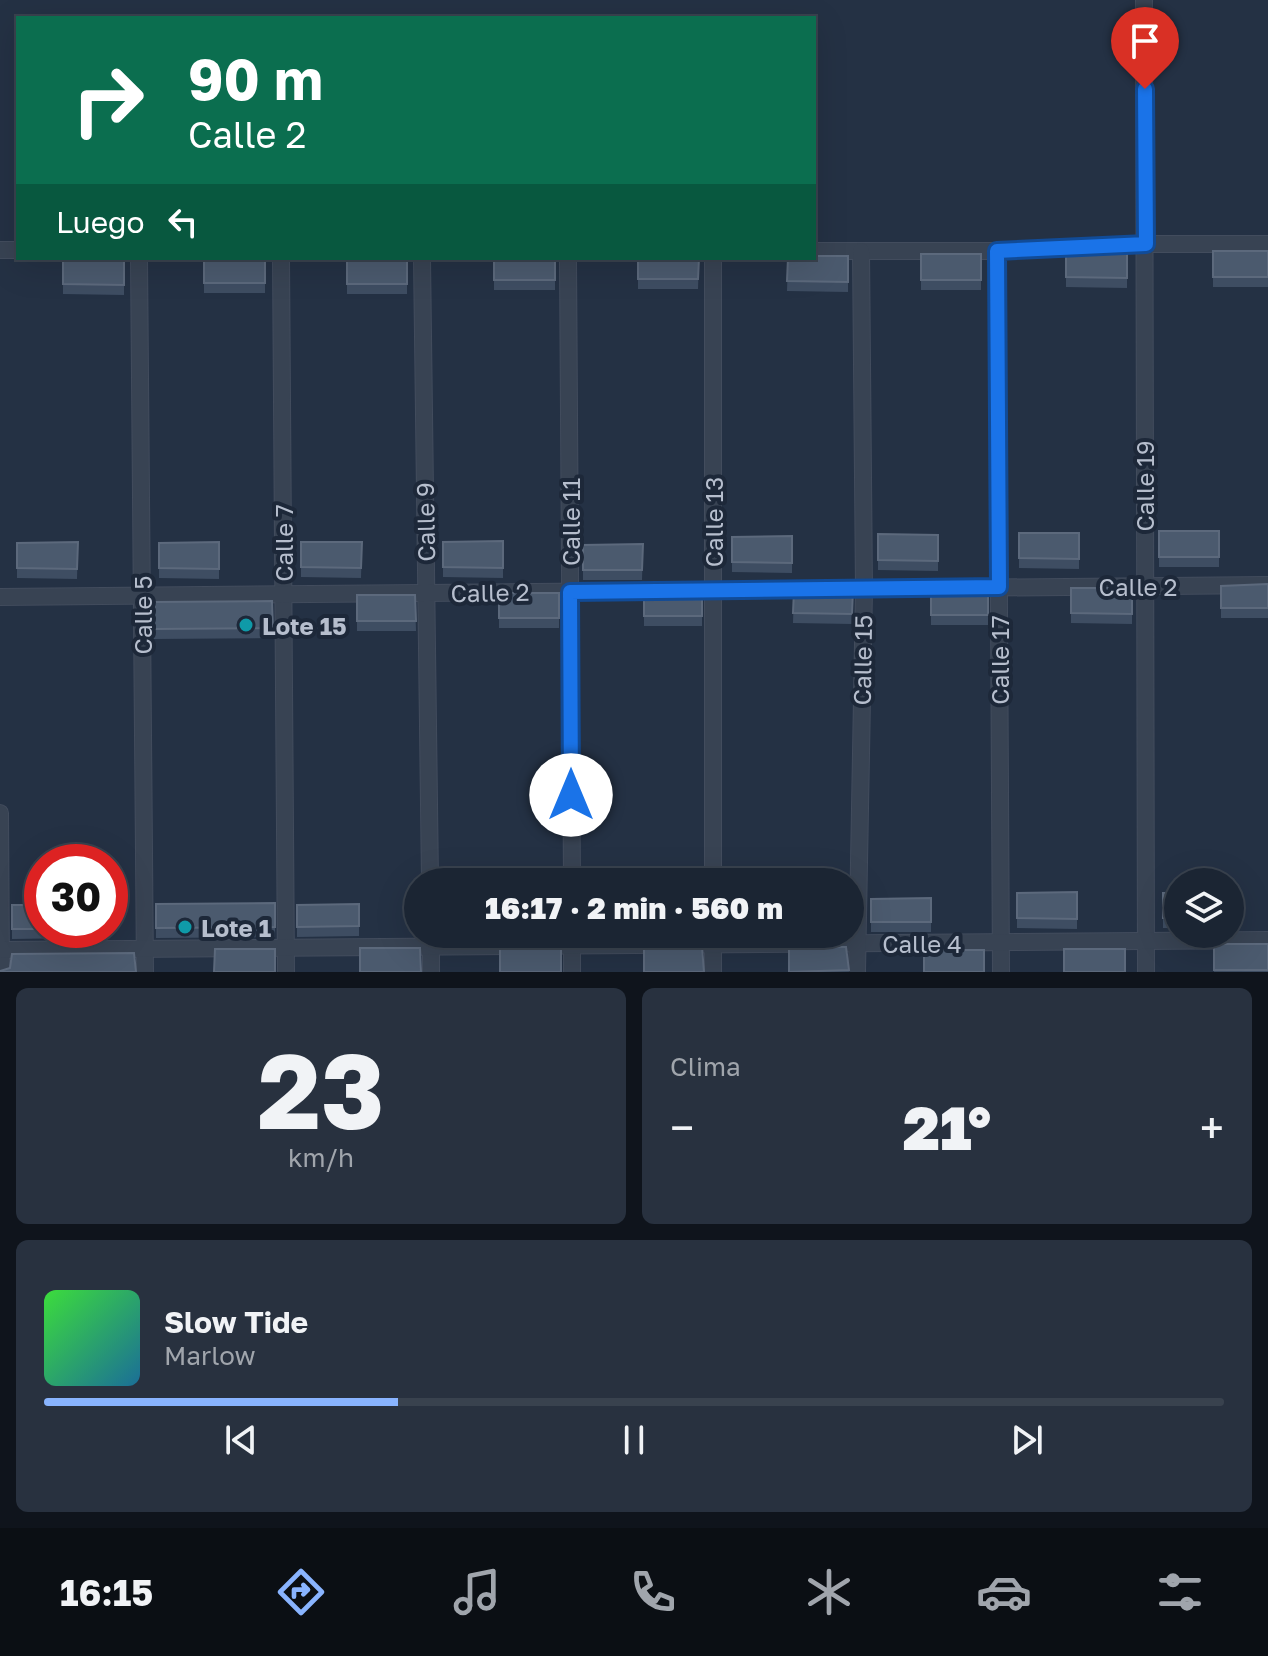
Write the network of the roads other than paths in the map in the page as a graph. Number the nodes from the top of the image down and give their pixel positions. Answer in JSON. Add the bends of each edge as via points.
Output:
{"nodes":[{"id":1,"x":1144,"y":0,"type":"edge"},
{"id":2,"x":1146,"y":244,"type":"junction"},
{"id":3,"x":1268,"y":244,"type":"edge"},
{"id":4,"x":816,"y":251,"type":"edge"},
{"id":5,"x":861,"y":251,"type":"junction"},
{"id":6,"x":997,"y":251,"type":"junction"},
{"id":7,"x":139,"y":260,"type":"edge"},
{"id":8,"x":281,"y":260,"type":"edge"},
{"id":9,"x":422,"y":260,"type":"edge"},
{"id":10,"x":568,"y":260,"type":"edge"},
{"id":11,"x":713,"y":260,"type":"edge"},
{"id":12,"x":1268,"y":585,"type":"edge"},
{"id":13,"x":1144,"y":586,"type":"junction"},
{"id":14,"x":999,"y":587,"type":"junction"},
{"id":15,"x":713,"y":590,"type":"junction"},
{"id":16,"x":864,"y":590,"type":"junction"},
{"id":17,"x":570,"y":592,"type":"junction"},
{"id":18,"x":426,"y":593,"type":"junction"},
{"id":19,"x":283,"y":594,"type":"junction"},
{"id":20,"x":142,"y":596,"type":"junction"},
{"id":21,"x":0,"y":597,"type":"edge"},
{"id":22,"x":0,"y":813,"type":"edge"},
{"id":23,"x":430,"y":868,"type":"edge"},
{"id":24,"x":572,"y":868,"type":"edge"},
{"id":25,"x":713,"y":868,"type":"edge"},
{"id":26,"x":858,"y":868,"type":"edge"},
{"id":27,"x":1268,"y":940,"type":"edge"},
{"id":28,"x":404,"y":941,"type":"edge"},
{"id":29,"x":1146,"y":941,"type":"junction"},
{"id":30,"x":1001,"y":942,"type":"junction"},
{"id":31,"x":864,"y":943,"type":"edge"},
{"id":32,"x":286,"y":948,"type":"junction"},
{"id":33,"x":431,"y":948,"type":"edge"},
{"id":34,"x":572,"y":948,"type":"edge"},
{"id":35,"x":713,"y":948,"type":"edge"},
{"id":36,"x":857,"y":948,"type":"edge"},
{"id":37,"x":145,"y":949,"type":"junction"},
{"id":38,"x":0,"y":950,"type":"edge"},
{"id":39,"x":1,"y":972,"type":"edge"},
{"id":40,"x":145,"y":972,"type":"edge"},
{"id":41,"x":286,"y":972,"type":"edge"},
{"id":42,"x":431,"y":972,"type":"edge"},
{"id":43,"x":572,"y":972,"type":"edge"},
{"id":44,"x":713,"y":972,"type":"edge"},
{"id":45,"x":857,"y":972,"type":"edge"},
{"id":46,"x":1001,"y":972,"type":"edge"},
{"id":47,"x":1146,"y":972,"type":"edge"}],
"edges":[{"from":1,"to":2,"type":"street","name":"Calle 19"},
{"from":2,"to":3,"type":"street"},
{"from":2,"to":6,"type":"street"},
{"from":2,"to":13,"type":"street","name":"Calle 19"},
{"from":4,"to":5,"type":"street"},
{"from":5,"to":6,"type":"street"},
{"from":5,"to":16,"type":"street","name":"Calle 15"},
{"from":6,"to":14,"type":"street","name":"Calle 17"},
{"from":7,"to":20,"type":"street","name":"Calle 5"},
{"from":8,"to":19,"type":"street","name":"Calle 7"},
{"from":9,"to":18,"type":"street","name":"Calle 9"},
{"from":10,"to":17,"type":"street","name":"Calle 11"},
{"from":11,"to":15,"type":"street","name":"Calle 13"},
{"from":12,"to":13,"type":"street","name":"Calle 2"},
{"from":13,"to":14,"type":"street","name":"Calle 2"},
{"from":13,"to":29,"type":"street","name":"Calle 19"},
{"from":14,"to":16,"type":"street","name":"Calle 2"},
{"from":14,"to":30,"type":"street","name":"Calle 17"},
{"from":15,"to":16,"type":"street","name":"Calle 2"},
{"from":15,"to":17,"type":"street","name":"Calle 2"},
{"from":15,"to":25,"type":"street","name":"Calle 13"},
{"from":16,"to":26,"type":"street","name":"Calle 15"},
{"from":17,"to":18,"type":"street","name":"Calle 2"},
{"from":17,"to":24,"type":"street","name":"Calle 11"},
{"from":18,"to":19,"type":"street","name":"Calle 2"},
{"from":18,"to":23,"type":"street","name":"Calle 9"},
{"from":19,"to":20,"type":"street","name":"Calle 2"},
{"from":19,"to":32,"type":"street","name":"Calle 7"},
{"from":20,"to":21,"type":"street","name":"Calle 2"},
{"from":20,"to":37,"type":"street","name":"Calle 5"},
{"from":22,"to":38,"type":"street"},
{"from":27,"to":29,"type":"street","name":"Calle 4"},
{"from":28,"to":32,"type":"street","name":"Calle 4"},
{"from":29,"to":30,"type":"street","name":"Calle 4"},
{"from":29,"to":47,"type":"street","name":"Calle 19"},
{"from":30,"to":31,"type":"street","name":"Calle 4"},
{"from":30,"to":46,"type":"street","name":"Calle 17"},
{"from":32,"to":37,"type":"street","name":"Calle 4"},
{"from":32,"to":41,"type":"street","name":"Calle 7"},
{"from":33,"to":42,"type":"street"},
{"from":34,"to":43,"type":"street"},
{"from":35,"to":44,"type":"street"},
{"from":36,"to":45,"type":"street","name":"Calle 15"},
{"from":37,"to":38,"type":"street","name":"Calle 4"},
{"from":37,"to":40,"type":"street","name":"Calle 5"},
{"from":38,"to":39,"type":"street"}]}
